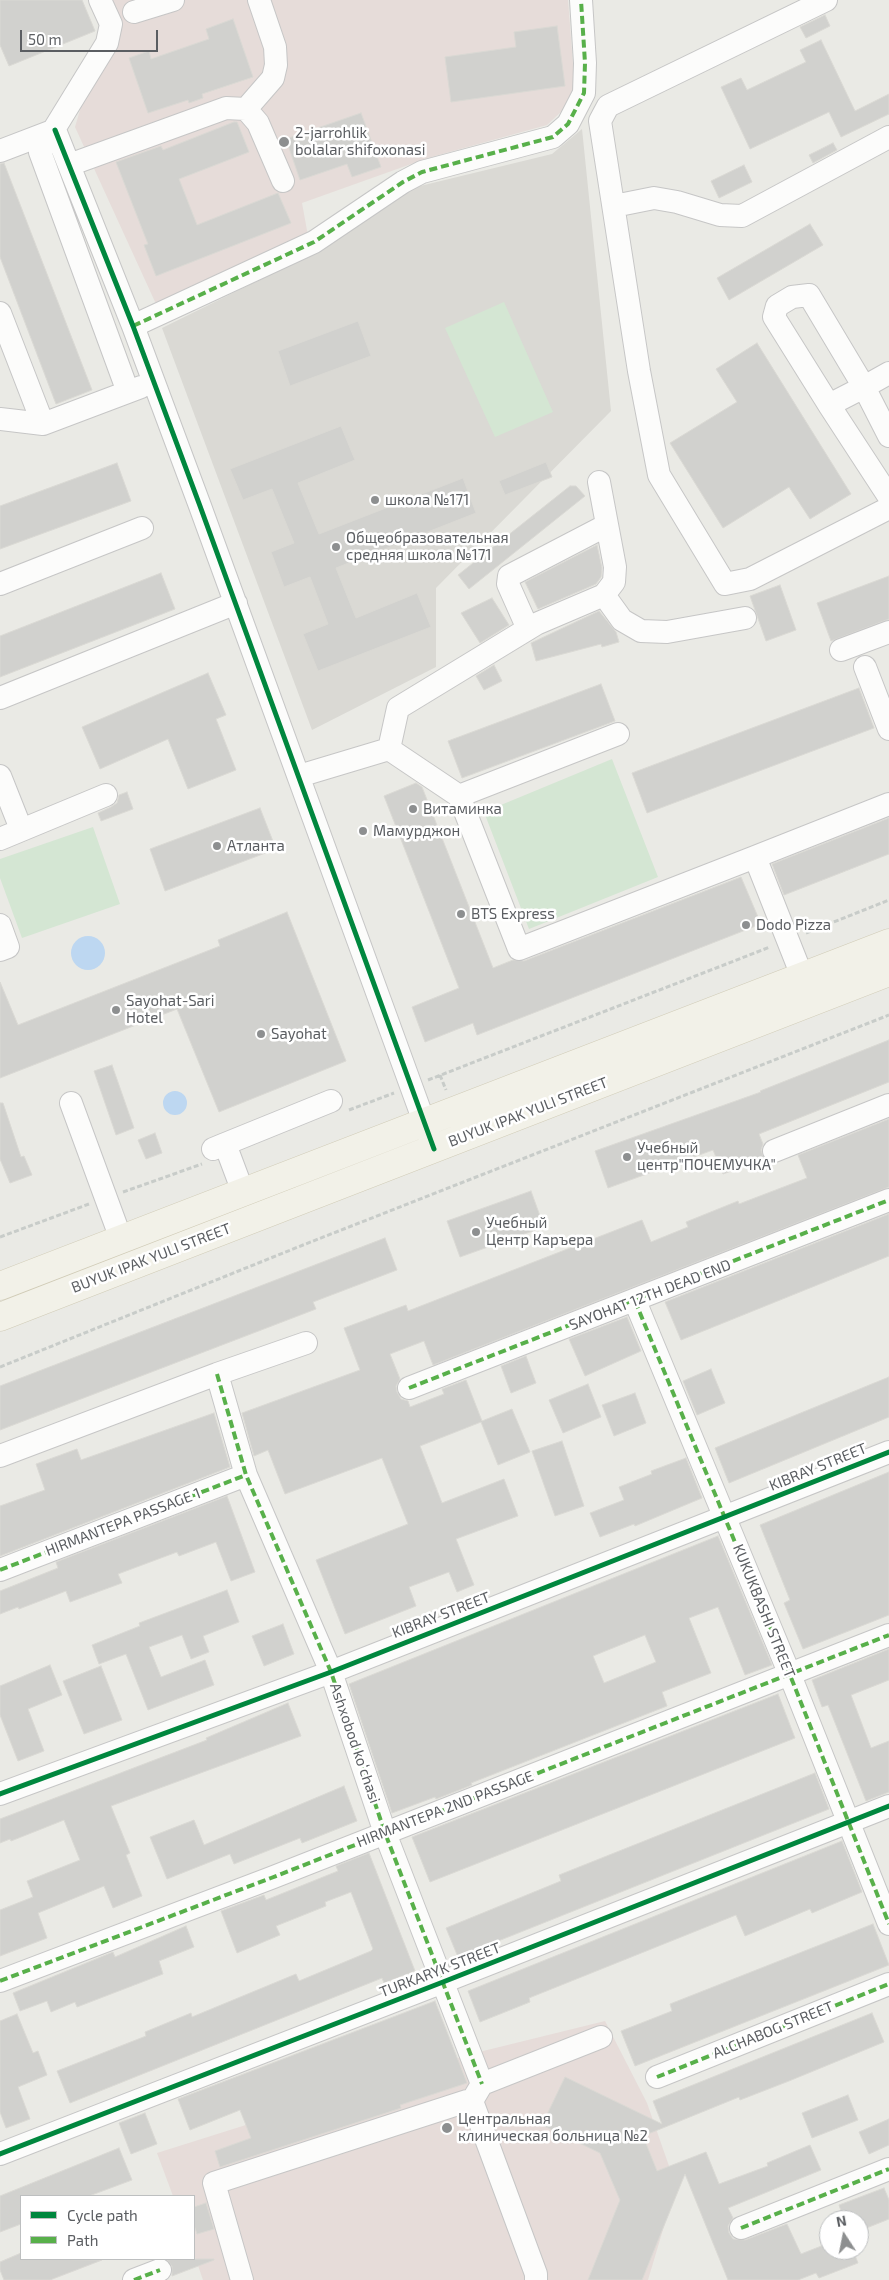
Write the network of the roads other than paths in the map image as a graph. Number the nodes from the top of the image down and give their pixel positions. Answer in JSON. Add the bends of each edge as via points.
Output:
{"nodes":[{"id":1,"x":100,"y":0,"type":"edge"},
{"id":2,"x":172,"y":0,"type":"edge"},
{"id":3,"x":259,"y":0,"type":"edge"},
{"id":4,"x":581,"y":0,"type":"edge"},
{"id":5,"x":826,"y":0,"type":"edge"},
{"id":6,"x":134,"y":12,"type":"dead end"},
{"id":7,"x":246,"y":109,"type":"junction"},
{"id":8,"x":55,"y":130,"type":"junction"},
{"id":9,"x":889,"y":137,"type":"edge"},
{"id":10,"x":0,"y":151,"type":"edge"},
{"id":11,"x":69,"y":165,"type":"junction"},
{"id":12,"x":283,"y":181,"type":"dead end"},
{"id":13,"x":614,"y":206,"type":"junction"},
{"id":14,"x":0,"y":313,"type":"edge"},
{"id":15,"x":133,"y":326,"type":"junction"},
{"id":16,"x":889,"y":373,"type":"edge"},
{"id":17,"x":154,"y":382,"type":"junction"},
{"id":18,"x":864,"y":387,"type":"junction"},
{"id":19,"x":128,"y":392,"type":"junction"},
{"id":20,"x":829,"y":405,"type":"junction"},
{"id":21,"x":0,"y":419,"type":"edge"},
{"id":22,"x":43,"y":424,"type":"junction"},
{"id":23,"x":889,"y":436,"type":"edge"},
{"id":24,"x":599,"y":482,"type":"dead end"},
{"id":25,"x":889,"y":497,"type":"edge"},
{"id":26,"x":889,"y":508,"type":"edge"},
{"id":27,"x":607,"y":525,"type":"junction"},
{"id":28,"x":142,"y":528,"type":"dead end"},
{"id":29,"x":0,"y":584,"type":"edge"},
{"id":30,"x":604,"y":595,"type":"junction"},
{"id":31,"x":236,"y":603,"type":"junction"},
{"id":32,"x":745,"y":618,"type":"dead end"},
{"id":33,"x":528,"y":629,"type":"junction"},
{"id":34,"x":889,"y":632,"type":"edge"},
{"id":35,"x":842,"y":650,"type":"dead end"},
{"id":36,"x":865,"y":667,"type":"dead end"},
{"id":37,"x":0,"y":698,"type":"edge"},
{"id":38,"x":889,"y":729,"type":"edge"},
{"id":39,"x":618,"y":734,"type":"dead end"},
{"id":40,"x":389,"y":749,"type":"junction"},
{"id":41,"x":0,"y":776,"type":"edge"},
{"id":42,"x":299,"y":776,"type":"junction"},
{"id":43,"x":106,"y":795,"type":"dead end"},
{"id":44,"x":459,"y":796,"type":"junction"},
{"id":45,"x":889,"y":804,"type":"edge"},
{"id":46,"x":21,"y":829,"type":"junction"},
{"id":47,"x":0,"y":839,"type":"edge"},
{"id":48,"x":755,"y":857,"type":"junction"},
{"id":49,"x":0,"y":925,"type":"edge"},
{"id":50,"x":889,"y":943,"type":"edge"},
{"id":51,"x":0,"y":950,"type":"edge"},
{"id":52,"x":889,"y":972,"type":"edge"},
{"id":53,"x":802,"y":976,"type":"junction"},
{"id":54,"x":331,"y":1101,"type":"dead end"},
{"id":55,"x":71,"y":1103,"type":"dead end"},
{"id":56,"x":889,"y":1105,"type":"edge"},
{"id":57,"x":424,"y":1122,"type":"junction"},
{"id":58,"x":434,"y":1149,"type":"junction"},
{"id":59,"x":774,"y":1151,"type":"dead end"},
{"id":60,"x":243,"y":1192,"type":"junction"},
{"id":61,"x":889,"y":1200,"type":"edge"},
{"id":62,"x":121,"y":1239,"type":"junction"},
{"id":63,"x":0,"y":1286,"type":"edge"},
{"id":64,"x":635,"y":1301,"type":"junction"},
{"id":65,"x":0,"y":1317,"type":"edge"},
{"id":66,"x":306,"y":1342,"type":"dead end"},
{"id":67,"x":217,"y":1374,"type":"junction"},
{"id":68,"x":410,"y":1388,"type":"dead end"},
{"id":69,"x":889,"y":1452,"type":"edge"},
{"id":70,"x":0,"y":1456,"type":"edge"},
{"id":71,"x":246,"y":1475,"type":"junction"},
{"id":72,"x":725,"y":1517,"type":"junction"},
{"id":73,"x":0,"y":1570,"type":"edge"},
{"id":74,"x":889,"y":1635,"type":"edge"},
{"id":75,"x":331,"y":1672,"type":"junction"},
{"id":76,"x":790,"y":1675,"type":"junction"},
{"id":77,"x":0,"y":1794,"type":"edge"},
{"id":78,"x":889,"y":1806,"type":"edge"},
{"id":79,"x":849,"y":1821,"type":"junction"},
{"id":80,"x":386,"y":1832,"type":"junction"},
{"id":81,"x":889,"y":1924,"type":"edge"},
{"id":82,"x":0,"y":1981,"type":"edge"},
{"id":83,"x":443,"y":1982,"type":"junction"},
{"id":84,"x":889,"y":1984,"type":"edge"},
{"id":85,"x":601,"y":2037,"type":"dead end"},
{"id":86,"x":658,"y":2077,"type":"dead end"},
{"id":87,"x":477,"y":2092,"type":"junction"},
{"id":88,"x":0,"y":2154,"type":"edge"},
{"id":89,"x":889,"y":2169,"type":"edge"},
{"id":90,"x":742,"y":2228,"type":"dead end"},
{"id":91,"x":160,"y":2270,"type":"dead end"},
{"id":92,"x":134,"y":2280,"type":"edge"},
{"id":93,"x":242,"y":2280,"type":"edge"},
{"id":94,"x":536,"y":2280,"type":"edge"}],
"edges":[{"from":1,"to":8,"type":"street","via":[[111,24],[107,43]]},
{"from":2,"to":6,"type":"street"},
{"from":3,"to":7,"type":"street","via":[[275,47],[276,65],[273,78]]},
{"from":4,"to":15,"type":"street","via":[[584,93],[568,124],[553,137],[422,172],[314,242]]},
{"from":5,"to":13,"type":"street","via":[[608,106],[600,121]]},
{"from":7,"to":11,"type":"street","via":[[226,108]]},
{"from":7,"to":12,"type":"street","via":[[258,123]]},
{"from":8,"to":10,"type":"street"},
{"from":8,"to":11,"type":"street"},
{"from":8,"to":19,"type":"street","via":[[40,152]]},
{"from":9,"to":13,"type":"street","via":[[742,216],[720,216],[654,198]]},
{"from":11,"to":15,"type":"street"},
{"from":13,"to":26,"type":"street","via":[[639,371],[659,475],[725,584],[750,579]]},
{"from":14,"to":22,"type":"street"},
{"from":15,"to":17,"type":"street"},
{"from":16,"to":18,"type":"street"},
{"from":17,"to":19,"type":"street"},
{"from":17,"to":31,"type":"street"},
{"from":18,"to":20,"type":"street"},
{"from":18,"to":20,"type":"street","via":[[809,295],[792,297],[777,306],[774,317]]},
{"from":18,"to":23,"type":"street"},
{"from":19,"to":22,"type":"street"},
{"from":20,"to":25,"type":"street"},
{"from":21,"to":22,"type":"street"},
{"from":24,"to":27,"type":"street"},
{"from":27,"to":30,"type":"street","via":[[615,567],[614,582]]},
{"from":27,"to":33,"type":"street","via":[[509,576],[508,584]]},
{"from":28,"to":29,"type":"street"},
{"from":30,"to":32,"type":"street","via":[[622,620],[640,631],[667,632]]},
{"from":30,"to":33,"type":"street"},
{"from":31,"to":37,"type":"street"},
{"from":31,"to":42,"type":"street"},
{"from":33,"to":40,"type":"street","via":[[398,708]]},
{"from":34,"to":35,"type":"street"},
{"from":36,"to":38,"type":"street"},
{"from":39,"to":44,"type":"street"},
{"from":40,"to":42,"type":"street"},
{"from":40,"to":44,"type":"street"},
{"from":41,"to":46,"type":"street"},
{"from":42,"to":57,"type":"street"},
{"from":43,"to":46,"type":"street"},
{"from":44,"to":48,"type":"street","via":[[519,949]]},
{"from":45,"to":48,"type":"street"},
{"from":46,"to":47,"type":"street"},
{"from":48,"to":53,"type":"street"},
{"from":49,"to":51,"type":"street","via":[[8,947]]},
{"from":50,"to":53,"type":"main road","name":"BUYUK IPAK YULI STREET"},
{"from":52,"to":58,"type":"main road","name":"BUYUK IPAK YULI STREET"},
{"from":53,"to":57,"type":"main road","name":"BUYUK IPAK YULI STREET"},
{"from":54,"to":60,"type":"street","via":[[219,1147]]},
{"from":55,"to":62,"type":"street"},
{"from":56,"to":59,"type":"street"},
{"from":57,"to":58,"type":"street"},
{"from":57,"to":60,"type":"main road","name":"BUYUK IPAK YULI STREET"},
{"from":58,"to":65,"type":"main road","name":"BUYUK IPAK YULI STREET"},
{"from":60,"to":62,"type":"main road","name":"BUYUK IPAK YULI STREET"},
{"from":61,"to":64,"type":"street","name":"SAYOHAT 12TH DEAD END"},
{"from":62,"to":63,"type":"main road","name":"BUYUK IPAK YULI STREET"},
{"from":64,"to":68,"type":"street","name":"SAYOHAT 12TH DEAD END"},
{"from":64,"to":72,"type":"street","name":"KUKUKBASHI STREET"},
{"from":66,"to":67,"type":"street"},
{"from":67,"to":70,"type":"street"},
{"from":67,"to":71,"type":"street","name":"Ashxobod koʻchasi"},
{"from":69,"to":72,"type":"street","name":"KIBRAY STREET"},
{"from":71,"to":73,"type":"street","name":"HIRMANTEPA PASSAGE 1"},
{"from":71,"to":75,"type":"street","name":"Ashxobod koʻchasi"},
{"from":72,"to":75,"type":"street","name":"KIBRAY STREET"},
{"from":72,"to":76,"type":"street","name":"KUKUKBASHI STREET"},
{"from":74,"to":76,"type":"street","name":"HIRMANTEPA 2ND PASSAGE"},
{"from":75,"to":77,"type":"street","name":"KIBRAY STREET"},
{"from":75,"to":80,"type":"street","name":"Ashxobod koʻchasi"},
{"from":76,"to":79,"type":"street","name":"KUKUKBASHI STREET"},
{"from":76,"to":80,"type":"street","name":"HIRMANTEPA 2ND PASSAGE"},
{"from":78,"to":79,"type":"street","name":"TURKARYK STREET"},
{"from":79,"to":81,"type":"street","name":"KUKUKBASHI STREET"},
{"from":79,"to":83,"type":"street","name":"TURKARYK STREET"},
{"from":80,"to":82,"type":"street","name":"HIRMANTEPA 2ND PASSAGE"},
{"from":80,"to":83,"type":"street","name":"Ashxobod koʻchasi"},
{"from":83,"to":87,"type":"street","name":"Ashxobod koʻchasi"},
{"from":83,"to":88,"type":"street","name":"TURKARYK STREET"},
{"from":84,"to":86,"type":"street","name":"ALCHABOG STREET"},
{"from":85,"to":87,"type":"street"},
{"from":87,"to":93,"type":"street","via":[[467,2100],[214,2183]]},
{"from":87,"to":94,"type":"street","name":"Ashxobod koʻchasi"},
{"from":89,"to":90,"type":"street"},
{"from":91,"to":92,"type":"street"}]}
